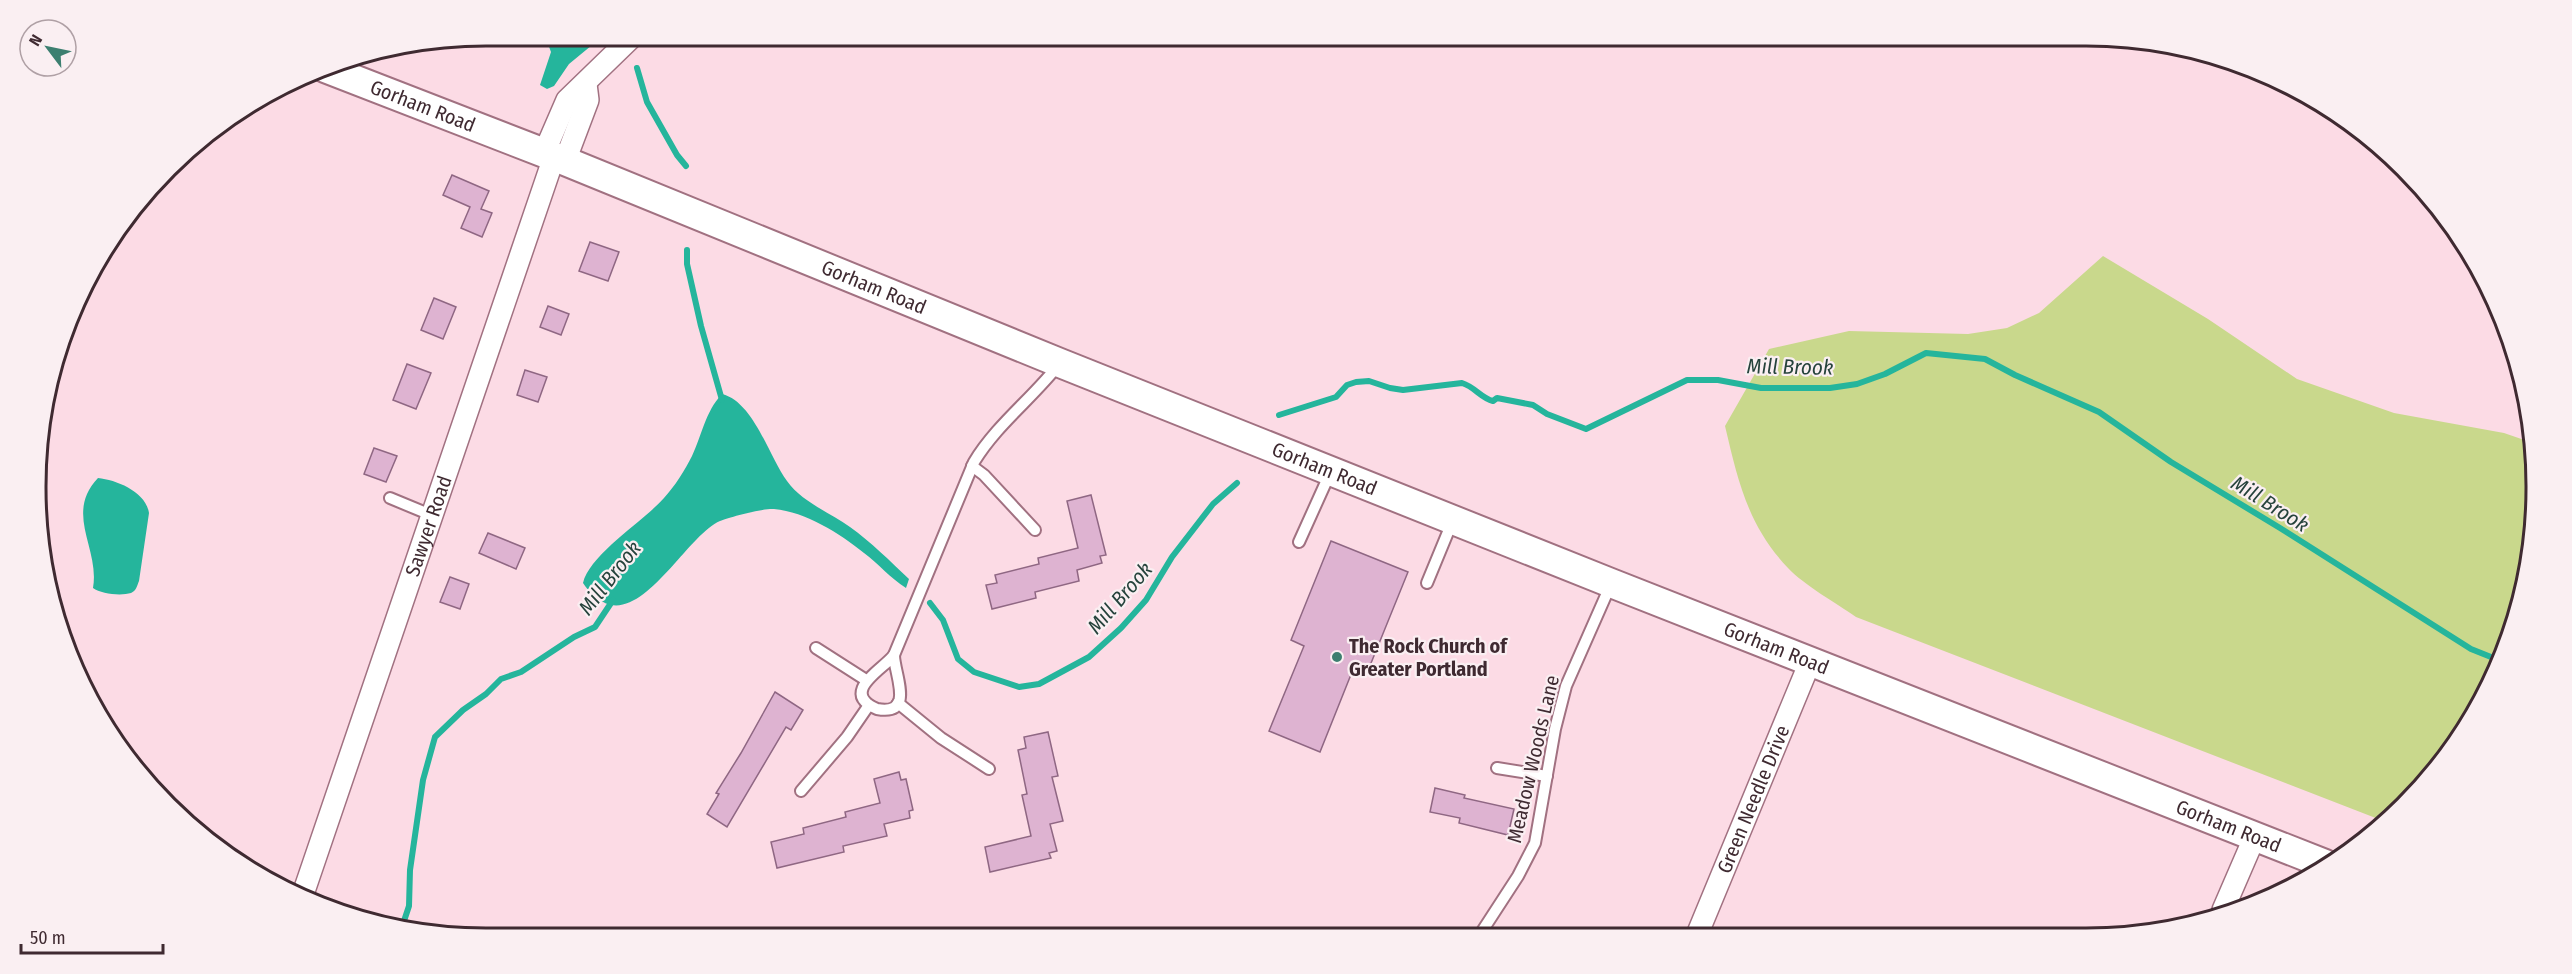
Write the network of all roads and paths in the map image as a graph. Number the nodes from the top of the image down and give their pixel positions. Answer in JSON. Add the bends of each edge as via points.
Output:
{"nodes":[{"id":1,"x":622,"y":46,"type":"edge"},
{"id":2,"x":337,"y":73,"type":"edge"},
{"id":3,"x":555,"y":157,"type":"junction"},
{"id":4,"x":1060,"y":363,"type":"junction"},
{"id":5,"x":972,"y":466,"type":"junction"},
{"id":6,"x":1331,"y":471,"type":"junction"},
{"id":7,"x":390,"y":498,"type":"dead end"},
{"id":8,"x":431,"y":515,"type":"junction"},
{"id":9,"x":1453,"y":519,"type":"junction"},
{"id":10,"x":1035,"y":530,"type":"dead end"},
{"id":11,"x":1299,"y":542,"type":"dead end"},
{"id":12,"x":1427,"y":583,"type":"dead end"},
{"id":13,"x":1611,"y":584,"type":"junction"},
{"id":14,"x":816,"y":648,"type":"dead end"},
{"id":15,"x":894,"y":655,"type":"junction"},
{"id":16,"x":1810,"y":662,"type":"junction"},
{"id":17,"x":866,"y":680,"type":"junction"},
{"id":18,"x":898,"y":703,"type":"junction"},
{"id":19,"x":869,"y":705,"type":"junction"},
{"id":20,"x":1497,"y":768,"type":"dead end"},
{"id":21,"x":989,"y":769,"type":"dead end"},
{"id":22,"x":1546,"y":776,"type":"junction"},
{"id":23,"x":801,"y":790,"type":"dead end"},
{"id":24,"x":2255,"y":836,"type":"junction"},
{"id":25,"x":2317,"y":861,"type":"edge"},
{"id":26,"x":305,"y":888,"type":"edge"},
{"id":27,"x":2225,"y":904,"type":"edge"},
{"id":28,"x":1484,"y":928,"type":"edge"},
{"id":29,"x":1700,"y":928,"type":"edge"}],
"edges":[{"from":1,"to":3,"type":"street","name":"Sawyer Road","via":[[586,84],[588,100]]},
{"from":2,"to":3,"type":"main road","name":"Gorham Road"},
{"from":3,"to":4,"type":"main road","name":"Gorham Road"},
{"from":3,"to":8,"type":"street","name":"Sawyer Road"},
{"from":4,"to":5,"type":"lane","via":[[983,446]]},
{"from":4,"to":6,"type":"main road","name":"Gorham Road"},
{"from":5,"to":10,"type":"lane"},
{"from":5,"to":15,"type":"lane"},
{"from":6,"to":9,"type":"main road","name":"Gorham Road"},
{"from":6,"to":11,"type":"lane"},
{"from":7,"to":8,"type":"lane"},
{"from":8,"to":26,"type":"street","name":"Sawyer Road"},
{"from":9,"to":12,"type":"lane"},
{"from":9,"to":13,"type":"main road","name":"Gorham Road"},
{"from":13,"to":16,"type":"main road","name":"Gorham Road"},
{"from":13,"to":22,"type":"lane","name":"Meadow Woods Lane","via":[[1566,687]]},
{"from":14,"to":17,"type":"lane"},
{"from":15,"to":17,"type":"lane"},
{"from":15,"to":18,"type":"lane","via":[[902,690]]},
{"from":16,"to":24,"type":"main road","name":"Gorham Road"},
{"from":16,"to":29,"type":"street","name":"Green Needle Drive"},
{"from":17,"to":19,"type":"lane","via":[[863,693]]},
{"from":18,"to":19,"type":"lane","via":[[882,710]]},
{"from":18,"to":21,"type":"lane","via":[[941,738]]},
{"from":19,"to":23,"type":"lane"},
{"from":20,"to":22,"type":"lane"},
{"from":22,"to":28,"type":"lane","name":"Meadow Woods Lane","via":[[1528,859]]},
{"from":24,"to":25,"type":"main road","name":"Gorham Road"},
{"from":24,"to":27,"type":"street"}]}
